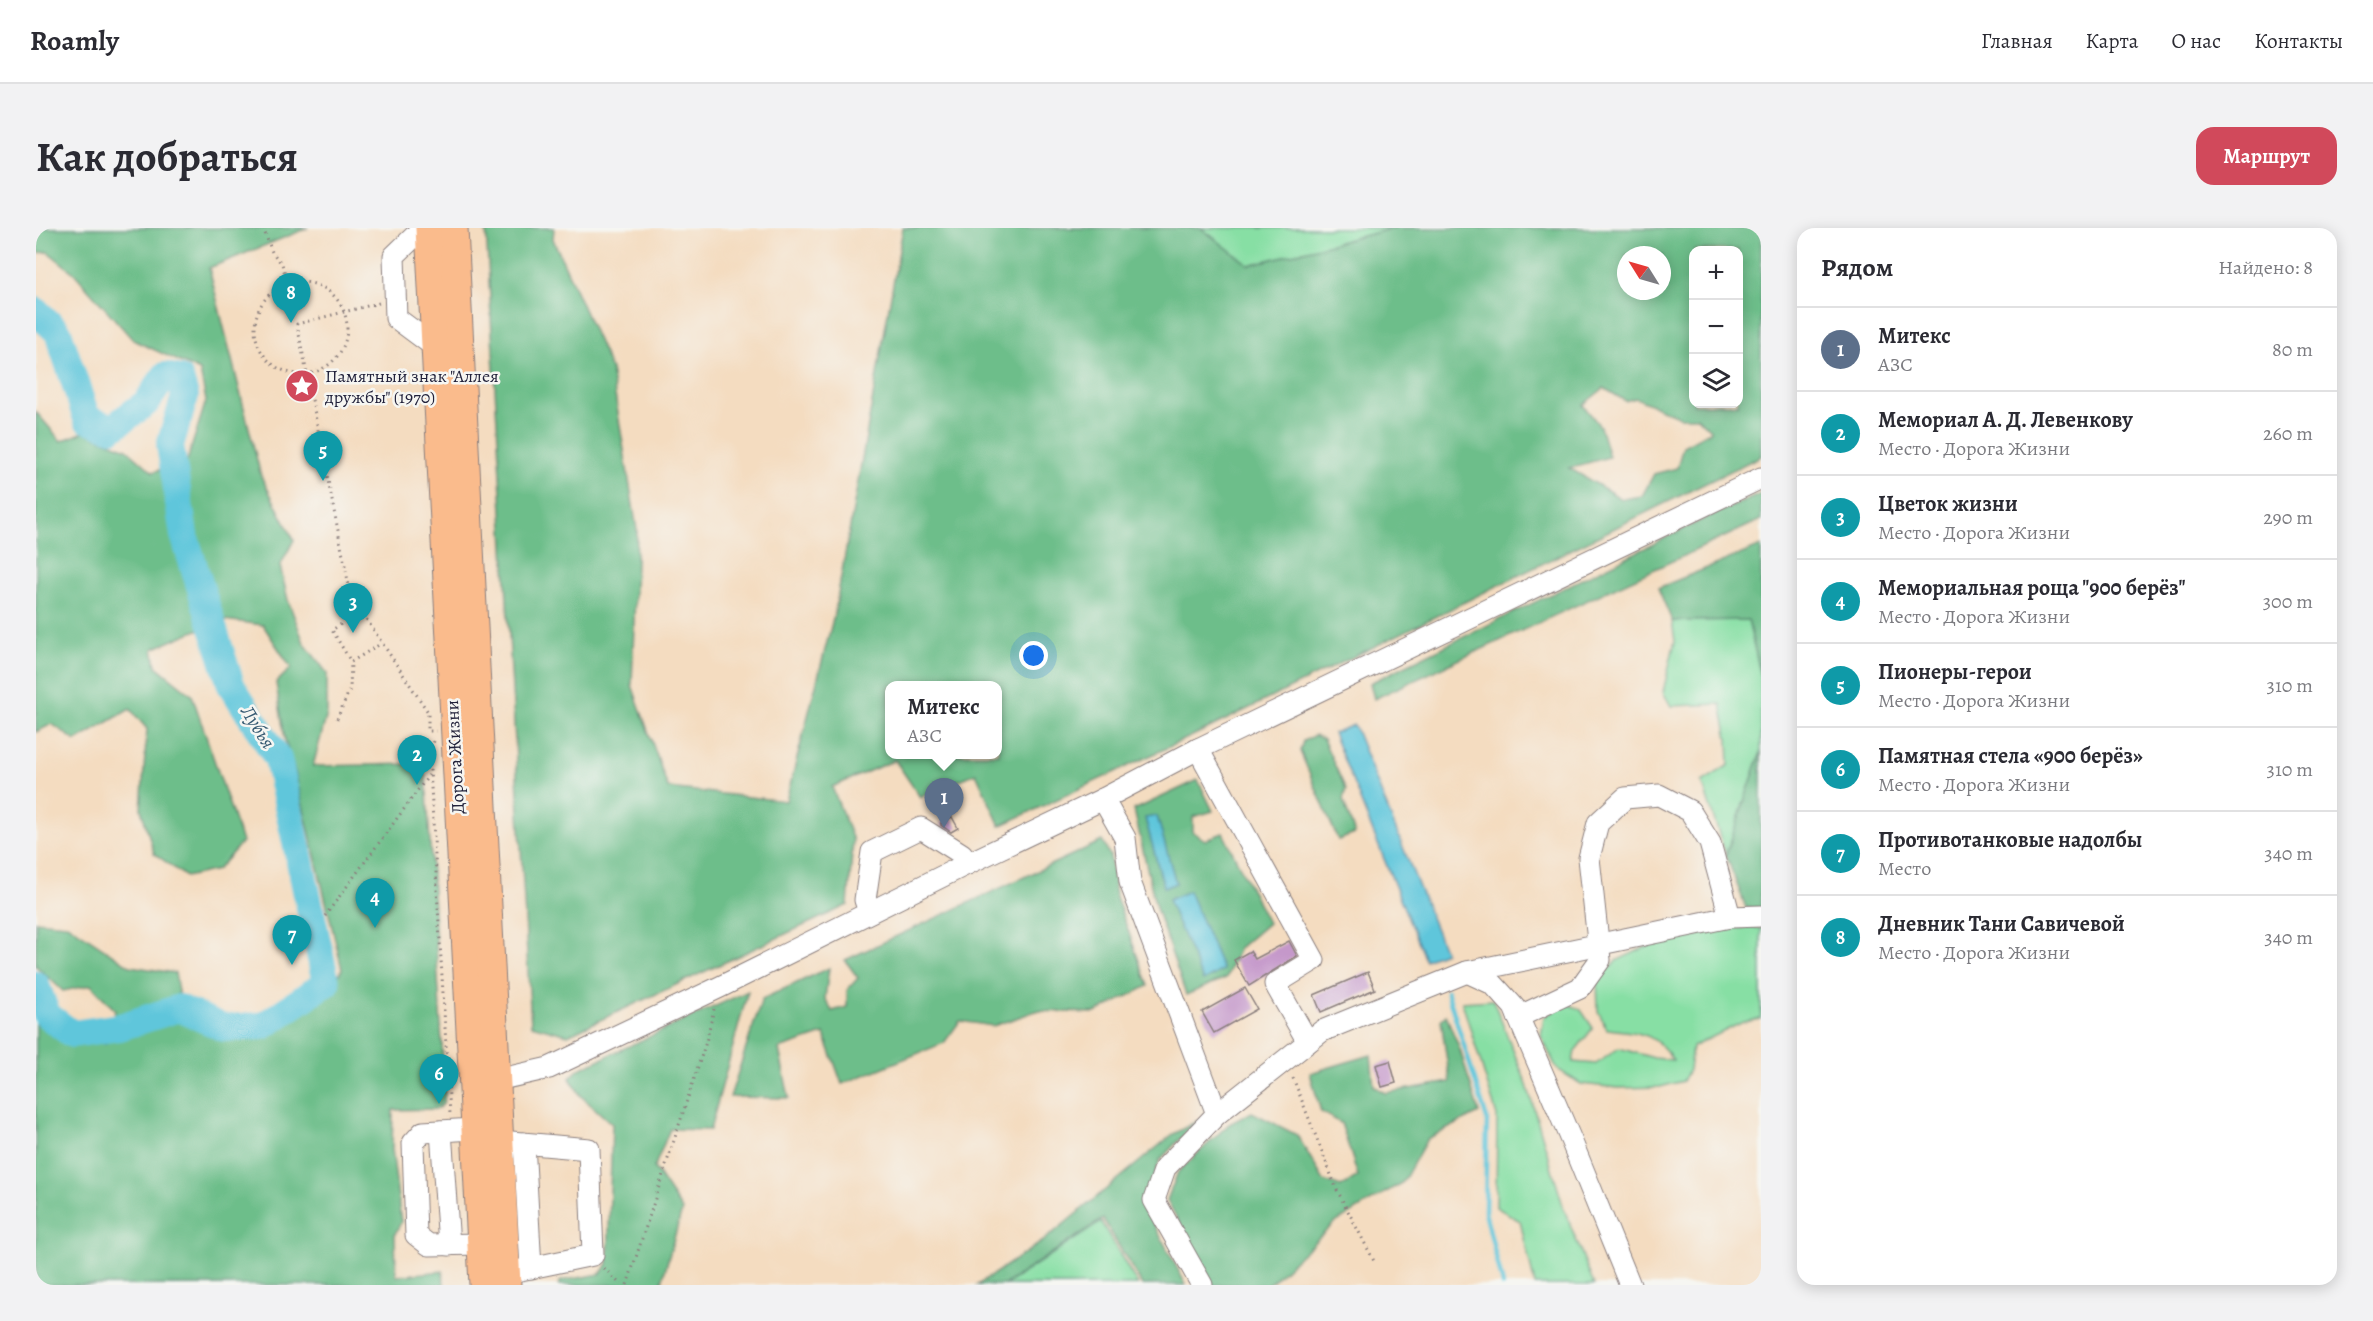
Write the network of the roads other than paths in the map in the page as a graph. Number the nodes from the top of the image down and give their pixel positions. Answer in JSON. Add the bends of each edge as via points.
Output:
{"nodes":[{"id":1,"x":423,"y":228,"type":"edge"},
{"id":2,"x":429,"y":228,"type":"edge"},
{"id":3,"x":454,"y":228,"type":"edge"},
{"id":4,"x":435,"y":347,"type":"junction"},
{"id":5,"x":1761,"y":478,"type":"edge"},
{"id":6,"x":1198,"y":749,"type":"junction"},
{"id":7,"x":1103,"y":799,"type":"junction"},
{"id":8,"x":967,"y":864,"type":"junction"},
{"id":9,"x":869,"y":912,"type":"junction"},
{"id":10,"x":1761,"y":916,"type":"edge"},
{"id":11,"x":1730,"y":917,"type":"junction"},
{"id":12,"x":1599,"y":943,"type":"junction"},
{"id":13,"x":1467,"y":972,"type":"junction"},
{"id":14,"x":1518,"y":1017,"type":"junction"},
{"id":15,"x":1308,"y":1042,"type":"junction"},
{"id":16,"x":484,"y":1083,"type":"junction"},
{"id":17,"x":1217,"y":1114,"type":"junction"},
{"id":18,"x":455,"y":1130,"type":"junction"},
{"id":19,"x":512,"y":1142,"type":"junction"},
{"id":20,"x":480,"y":1244,"type":"junction"},
{"id":21,"x":449,"y":1245,"type":"junction"},
{"id":22,"x":507,"y":1278,"type":"edge"},
{"id":23,"x":1202,"y":1285,"type":"edge"},
{"id":24,"x":1630,"y":1285,"type":"edge"}],
"edges":[{"from":1,"to":4,"type":"street","via":[[394,256],[396,318]]},
{"from":2,"to":4,"type":"main road","name":"Дорога Жизни"},
{"from":3,"to":16,"type":"main road","name":"Дорога Жизни"},
{"from":4,"to":16,"type":"main road","name":"Дорога Жизни"},
{"from":5,"to":6,"type":"street"},
{"from":6,"to":7,"type":"street"},
{"from":6,"to":15,"type":"street","via":[[1314,960],[1275,984]]},
{"from":7,"to":8,"type":"street"},
{"from":7,"to":17,"type":"street","via":[[1125,838],[1130,882]]},
{"from":8,"to":9,"type":"street"},
{"from":8,"to":9,"type":"street","via":[[962,854],[921,828],[872,852],[865,900]]},
{"from":9,"to":16,"type":"street","via":[[549,1068]]},
{"from":10,"to":11,"type":"street"},
{"from":11,"to":12,"type":"street"},
{"from":11,"to":12,"type":"street","via":[[1710,843],[1690,811],[1659,795],[1625,798],[1598,823],[1590,858]]},
{"from":12,"to":13,"type":"street"},
{"from":12,"to":14,"type":"street","via":[[1600,960],[1580,988]]},
{"from":13,"to":14,"type":"street","via":[[1493,984]]},
{"from":13,"to":15,"type":"street","via":[[1322,1031]]},
{"from":14,"to":24,"type":"street"},
{"from":15,"to":17,"type":"street"},
{"from":16,"to":18,"type":"main road","name":"Дорога Жизни"},
{"from":16,"to":19,"type":"main road","name":"Дорога Жизни"},
{"from":17,"to":23,"type":"street","via":[[1165,1168],[1154,1200]]},
{"from":18,"to":20,"type":"main road","name":"Дорога Жизни"},
{"from":18,"to":21,"type":"street"},
{"from":18,"to":21,"type":"street","via":[[423,1132],[413,1143],[416,1235],[429,1245]]},
{"from":19,"to":22,"type":"main road","name":"Дорога Жизни"},
{"from":19,"to":22,"type":"street","via":[[589,1149],[593,1255]]},
{"from":20,"to":21,"type":"street"},
{"from":20,"to":22,"type":"main road","name":"Дорога Жизни"}]}
